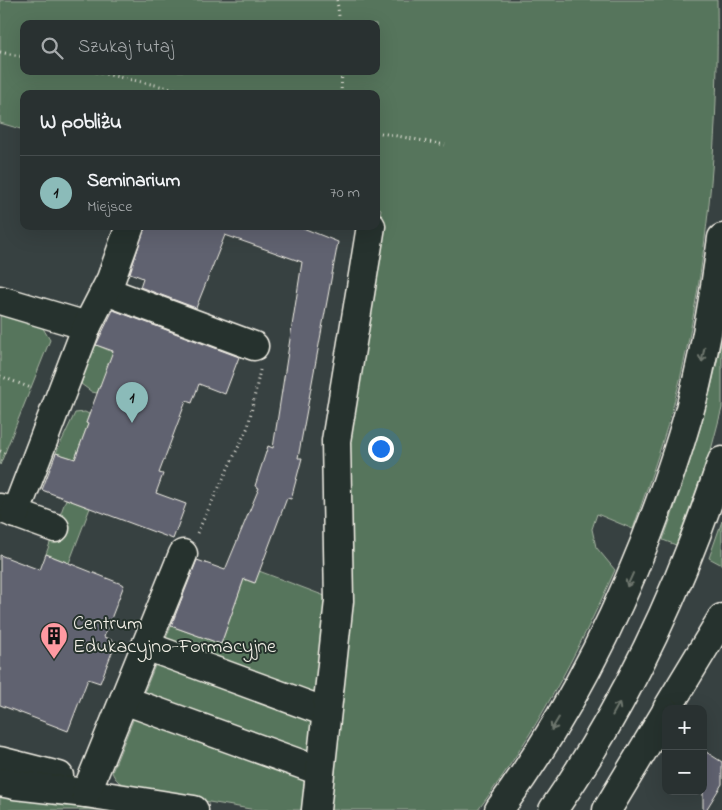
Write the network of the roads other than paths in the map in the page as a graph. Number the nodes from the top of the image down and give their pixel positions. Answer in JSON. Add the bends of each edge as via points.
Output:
{"nodes":[{"id":1,"x":129,"y":230,"type":"edge"},
{"id":2,"x":370,"y":230,"type":"edge"},
{"id":3,"x":722,"y":238,"type":"edge"},
{"id":4,"x":106,"y":291,"type":"junction"},
{"id":5,"x":0,"y":300,"type":"edge"},
{"id":6,"x":87,"y":326,"type":"junction"},
{"id":7,"x":254,"y":346,"type":"road end"},
{"id":8,"x":722,"y":461,"type":"edge"},
{"id":9,"x":8,"y":511,"type":"edge"},
{"id":10,"x":55,"y":528,"type":"dead end"},
{"id":11,"x":182,"y":554,"type":"road end"},
{"id":12,"x":722,"y":618,"type":"edge"},
{"id":13,"x":146,"y":646,"type":"junction"},
{"id":14,"x":124,"y":700,"type":"junction"},
{"id":15,"x":670,"y":705,"type":"edge"},
{"id":16,"x":326,"y":712,"type":"junction"},
{"id":17,"x":662,"y":718,"type":"edge"},
{"id":18,"x":0,"y":761,"type":"edge"},
{"id":19,"x":320,"y":771,"type":"junction"},
{"id":20,"x":0,"y":782,"type":"edge"},
{"id":21,"x":88,"y":788,"type":"junction"},
{"id":22,"x":194,"y":810,"type":"edge"},
{"id":23,"x":316,"y":810,"type":"edge"},
{"id":24,"x":499,"y":810,"type":"edge"},
{"id":25,"x":553,"y":810,"type":"edge"},
{"id":26,"x":607,"y":810,"type":"edge"}],
"edges":[{"from":1,"to":4,"type":"main road"},
{"from":2,"to":16,"type":"main road","via":[[336,441],[339,601]]},
{"from":3,"to":24,"type":"main road","one_way":true,"via":[[699,373],[649,535],[587,668],[541,748]]},
{"from":4,"to":6,"type":"main road"},
{"from":4,"to":7,"type":"main road"},
{"from":5,"to":6,"type":"main road"},
{"from":6,"to":9,"type":"main road"},
{"from":25,"to":8,"type":"main road","one_way":true,"via":[[623,696],[657,628],[690,551]]},
{"from":9,"to":10,"type":"main road"},
{"from":11,"to":13,"type":"main road"},
{"from":12,"to":15,"type":"main road"},
{"from":13,"to":14,"type":"main road"},
{"from":13,"to":16,"type":"main road"},
{"from":14,"to":19,"type":"main road"},
{"from":14,"to":21,"type":"main road"},
{"from":16,"to":19,"type":"main road"},
{"from":17,"to":26,"type":"main road"},
{"from":18,"to":21,"type":"main road"},
{"from":19,"to":23,"type":"main road"},
{"from":20,"to":21,"type":"main road"},
{"from":21,"to":22,"type":"main road"}]}
